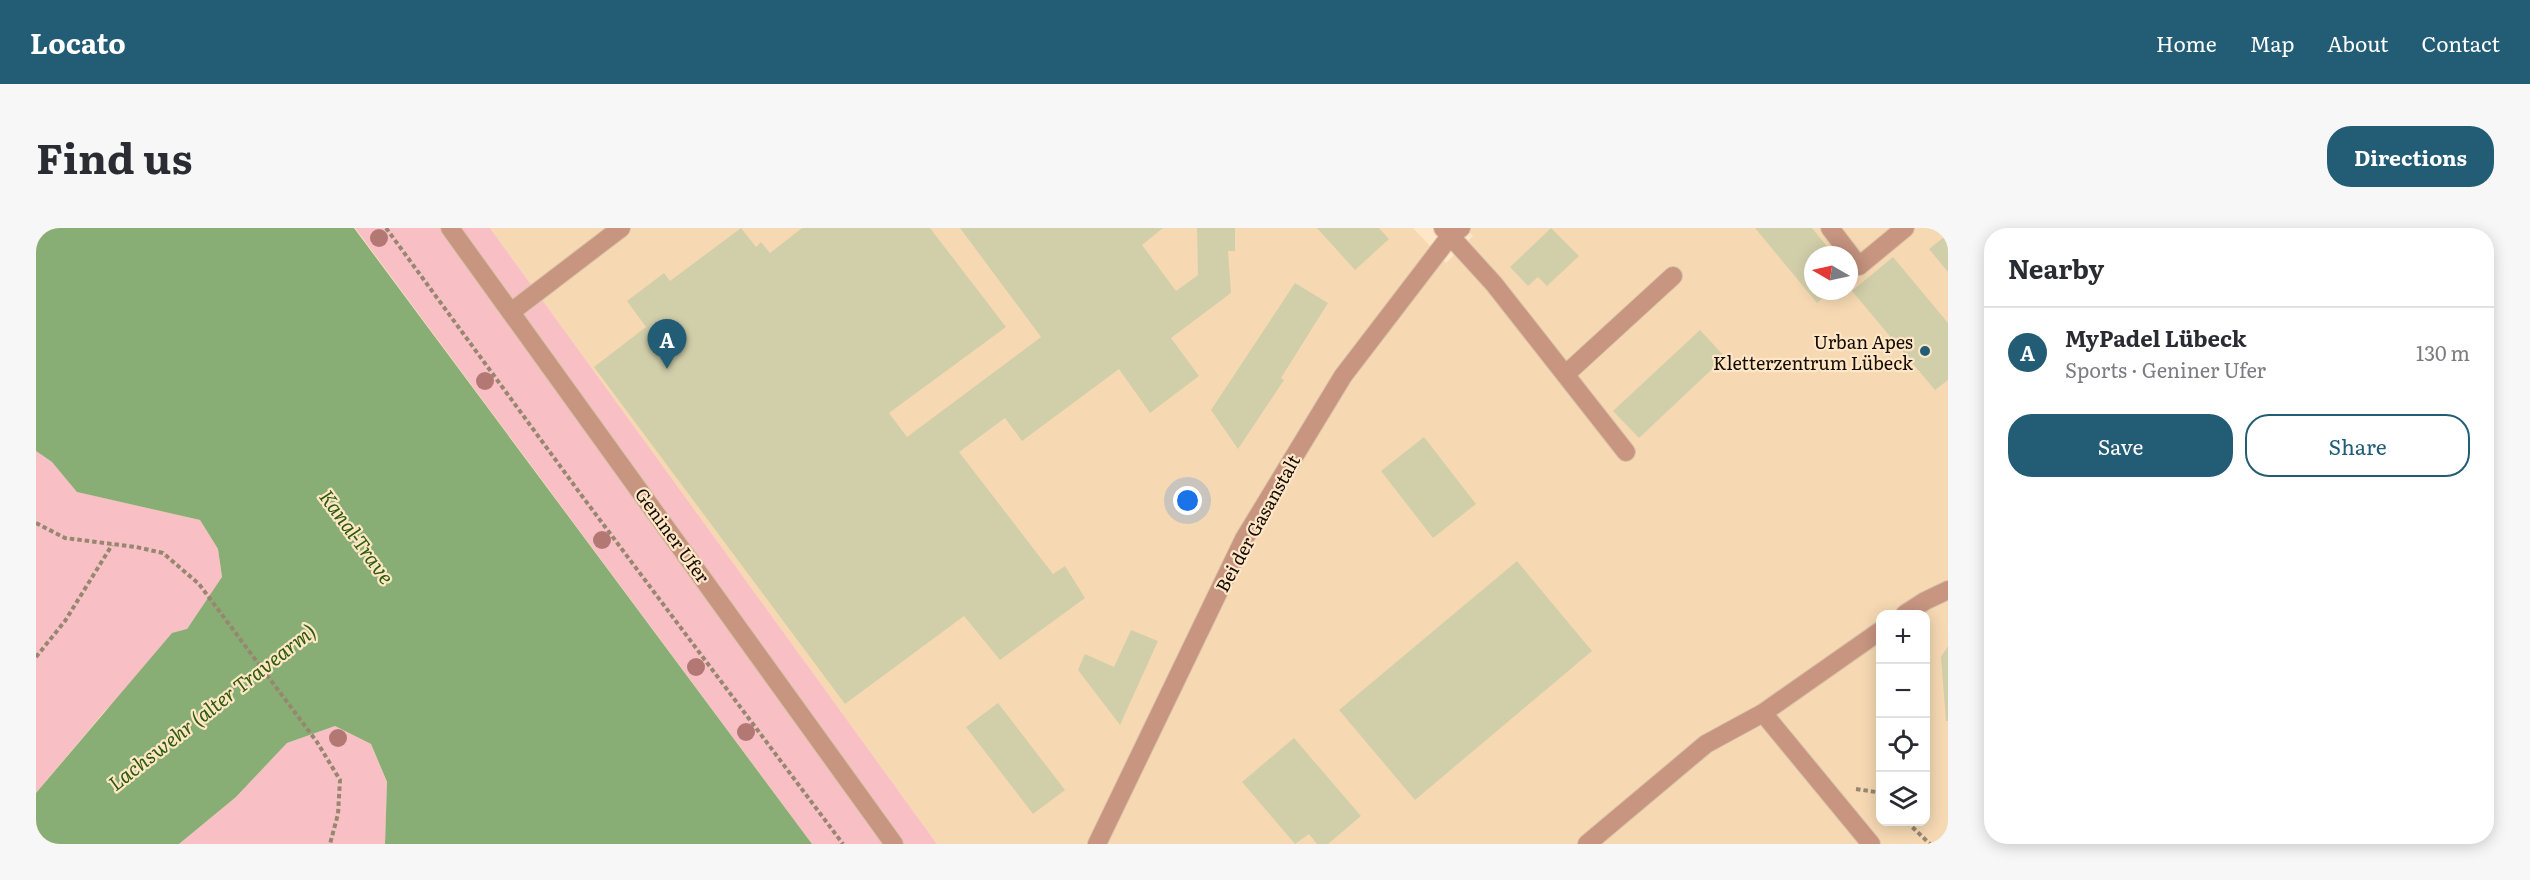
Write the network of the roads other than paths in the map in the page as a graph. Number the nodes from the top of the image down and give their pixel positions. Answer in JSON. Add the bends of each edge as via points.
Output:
{"nodes":[{"id":1,"x":450,"y":228,"type":"edge"},
{"id":2,"x":621,"y":228,"type":"edge"},
{"id":3,"x":1830,"y":228,"type":"edge"},
{"id":4,"x":1905,"y":228,"type":"edge"},
{"id":5,"x":1452,"y":230,"type":"edge"},
{"id":6,"x":1673,"y":276,"type":"dead end"},
{"id":7,"x":511,"y":312,"type":"junction"},
{"id":8,"x":1566,"y":374,"type":"junction"},
{"id":9,"x":1626,"y":452,"type":"dead end"},
{"id":10,"x":1948,"y":590,"type":"edge"},
{"id":11,"x":1912,"y":610,"type":"edge"},
{"id":12,"x":1876,"y":635,"type":"edge"},
{"id":13,"x":1763,"y":713,"type":"junction"},
{"id":14,"x":894,"y":844,"type":"edge"},
{"id":15,"x":1097,"y":844,"type":"edge"},
{"id":16,"x":1587,"y":844,"type":"edge"},
{"id":17,"x":1871,"y":844,"type":"edge"}],
"edges":[{"from":1,"to":7,"type":"street","name":"Geniner Ufer"},
{"from":2,"to":7,"type":"street"},
{"from":3,"to":4,"type":"street","via":[[1859,266]]},
{"from":5,"to":8,"type":"street"},
{"from":5,"to":15,"type":"street","name":"Bei der Gasanstalt","via":[[1343,376],[1244,539]]},
{"from":6,"to":8,"type":"street"},
{"from":7,"to":14,"type":"street","name":"Geniner Ufer"},
{"from":8,"to":9,"type":"street"},
{"from":10,"to":11,"type":"street"},
{"from":12,"to":13,"type":"street"},
{"from":13,"to":16,"type":"street","via":[[1706,744]]},
{"from":13,"to":17,"type":"street"}]}
